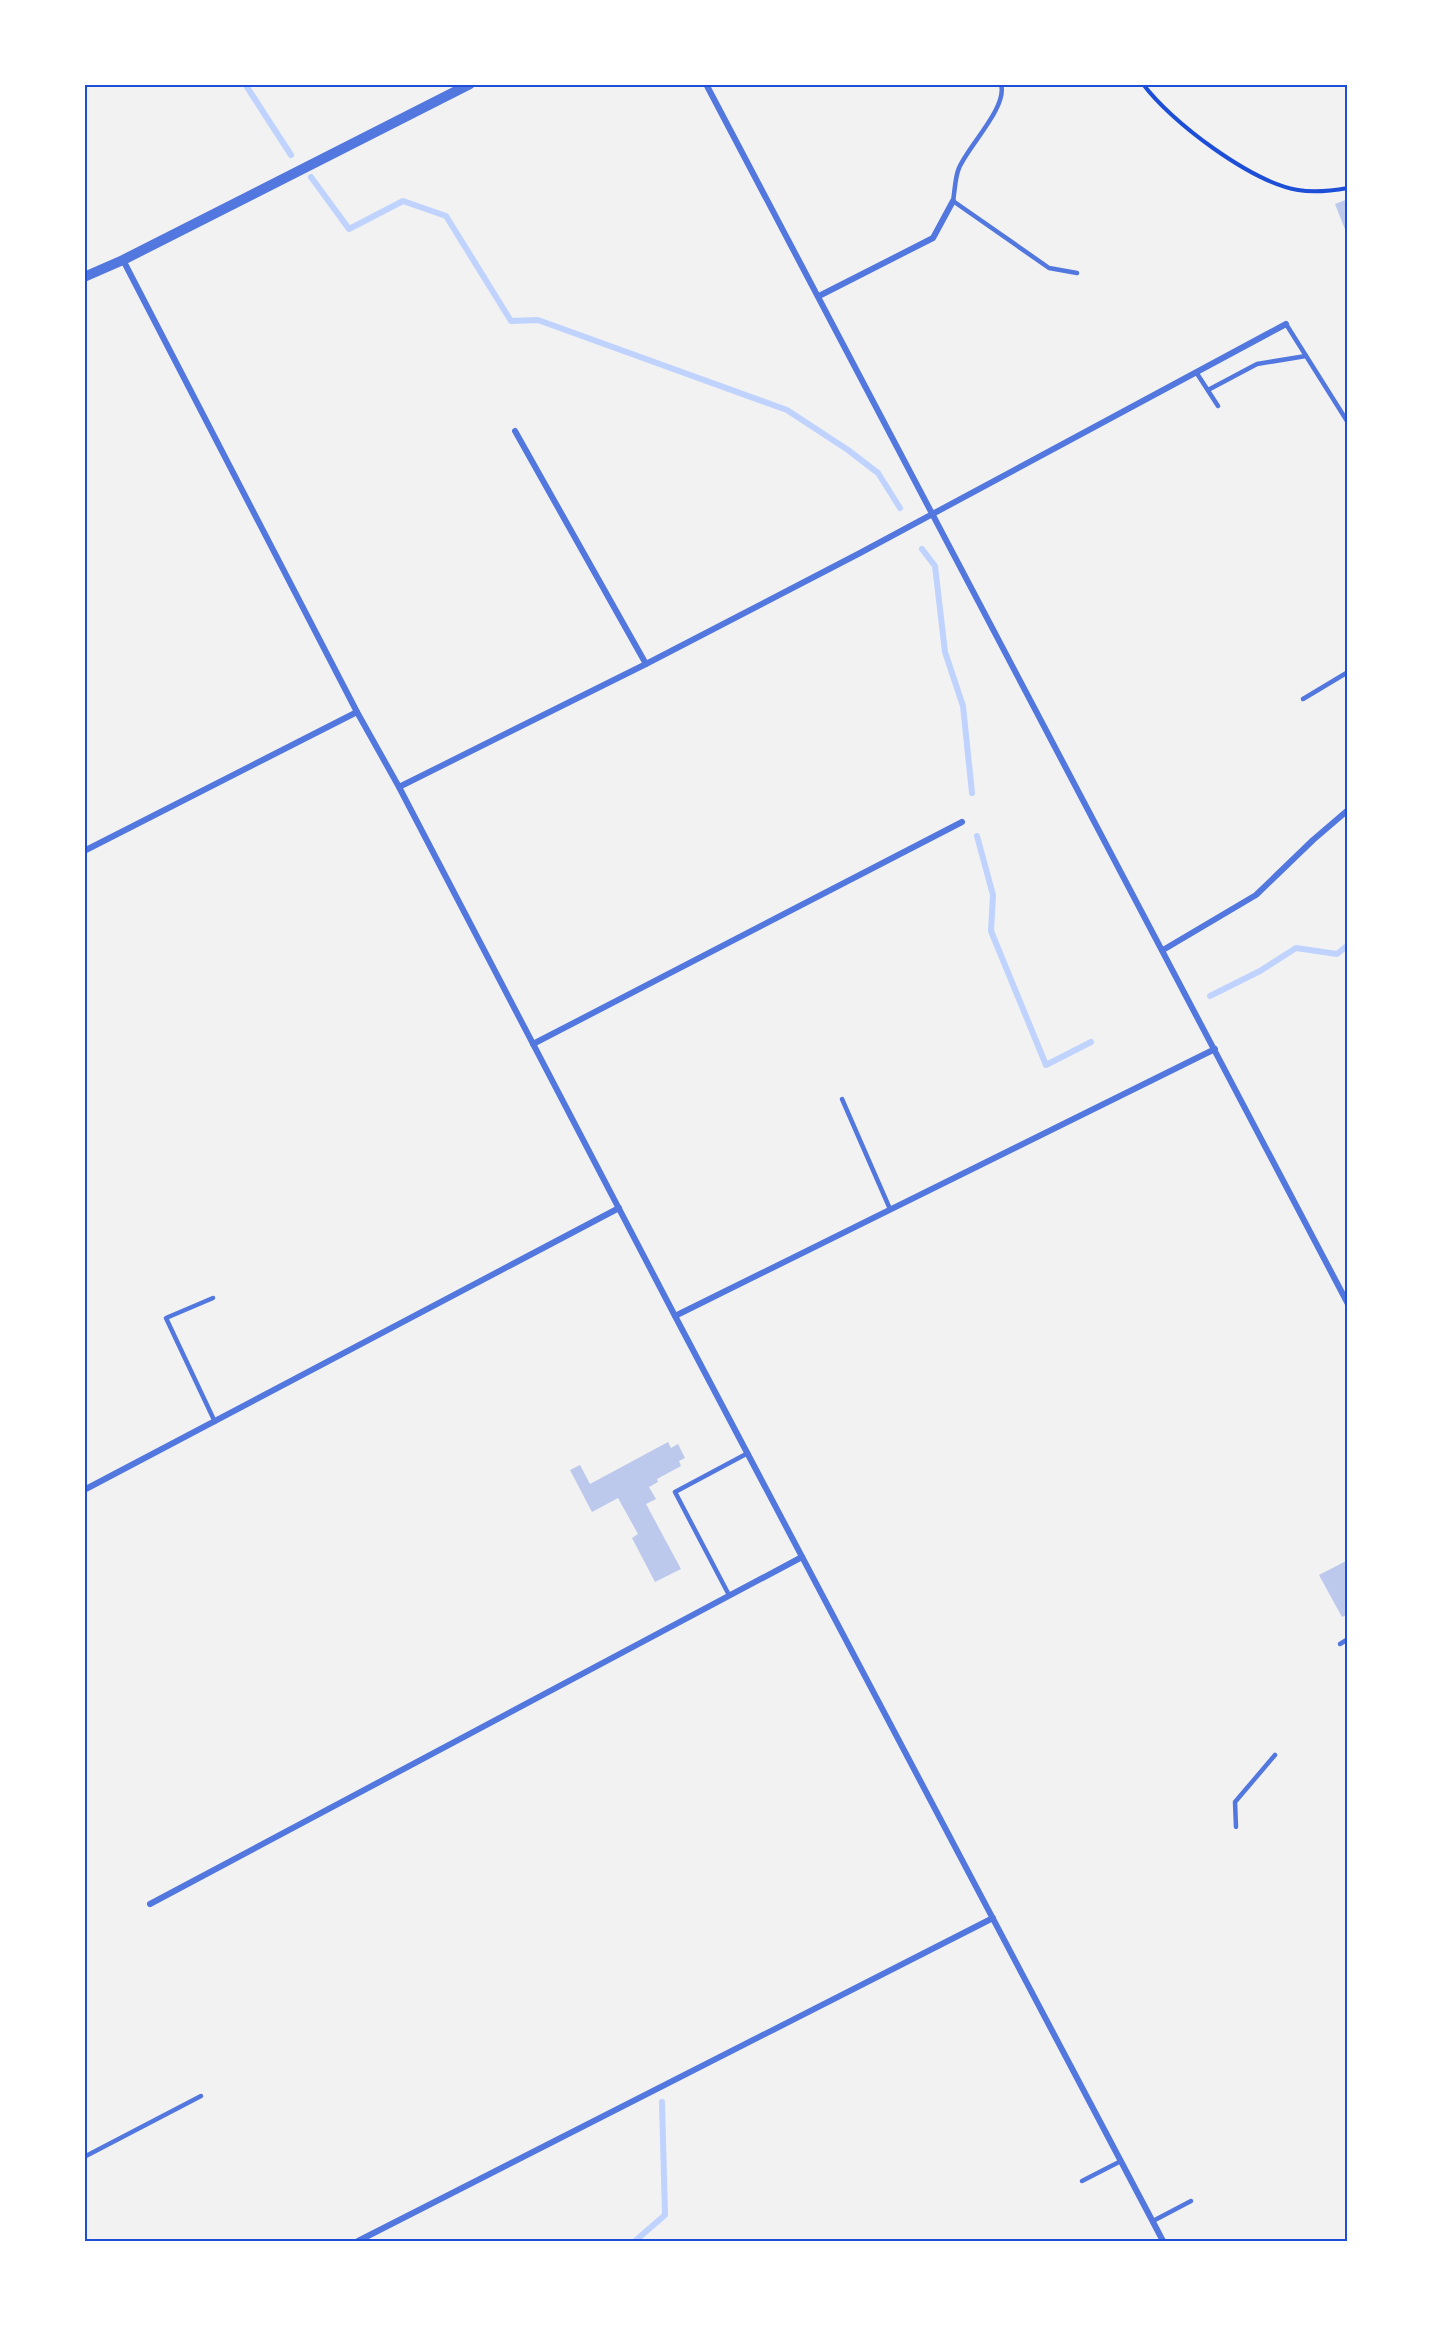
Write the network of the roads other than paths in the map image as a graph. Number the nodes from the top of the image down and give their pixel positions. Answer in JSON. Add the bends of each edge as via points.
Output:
{"nodes":[{"id":1,"x":470,"y":84,"type":"edge"},
{"id":2,"x":706,"y":84,"type":"edge"},
{"id":3,"x":1001,"y":84,"type":"edge"},
{"id":4,"x":953,"y":201,"type":"junction"},
{"id":5,"x":123,"y":260,"type":"junction"},
{"id":6,"x":1077,"y":273,"type":"dead end"},
{"id":7,"x":84,"y":277,"type":"edge"},
{"id":8,"x":819,"y":296,"type":"junction"},
{"id":9,"x":1286,"y":324,"type":"joint"},
{"id":10,"x":1306,"y":356,"type":"junction"},
{"id":11,"x":1196,"y":372,"type":"junction"},
{"id":12,"x":1208,"y":390,"type":"junction"},
{"id":13,"x":1218,"y":405,"type":"dead end"},
{"id":14,"x":1347,"y":421,"type":"edge"},
{"id":15,"x":515,"y":431,"type":"dead end"},
{"id":16,"x":931,"y":513,"type":"junction"},
{"id":17,"x":646,"y":664,"type":"junction"},
{"id":18,"x":1348,"y":672,"type":"edge"},
{"id":19,"x":1303,"y":699,"type":"dead end"},
{"id":20,"x":357,"y":712,"type":"junction"},
{"id":21,"x":399,"y":787,"type":"junction"},
{"id":22,"x":1348,"y":810,"type":"edge"},
{"id":23,"x":962,"y":822,"type":"dead end"},
{"id":24,"x":84,"y":851,"type":"edge"},
{"id":25,"x":1163,"y":950,"type":"junction"},
{"id":26,"x":533,"y":1044,"type":"junction"},
{"id":27,"x":1215,"y":1049,"type":"junction"},
{"id":28,"x":842,"y":1100,"type":"dead end"},
{"id":29,"x":619,"y":1208,"type":"junction"},
{"id":30,"x":890,"y":1209,"type":"junction"},
{"id":31,"x":213,"y":1298,"type":"dead end"},
{"id":32,"x":1348,"y":1304,"type":"edge"},
{"id":33,"x":675,"y":1316,"type":"junction"},
{"id":34,"x":215,"y":1422,"type":"junction"},
{"id":35,"x":747,"y":1453,"type":"junction"},
{"id":36,"x":84,"y":1490,"type":"edge"},
{"id":37,"x":802,"y":1557,"type":"junction"},
{"id":38,"x":729,"y":1595,"type":"junction"},
{"id":39,"x":1348,"y":1640,"type":"edge"},
{"id":40,"x":1340,"y":1644,"type":"dead end"},
{"id":41,"x":1275,"y":1755,"type":"dead end"},
{"id":42,"x":1236,"y":1827,"type":"dead end"},
{"id":43,"x":150,"y":1904,"type":"dead end"},
{"id":44,"x":993,"y":1918,"type":"junction"},
{"id":45,"x":201,"y":2096,"type":"dead end"},
{"id":46,"x":84,"y":2157,"type":"edge"},
{"id":47,"x":1121,"y":2161,"type":"junction"},
{"id":48,"x":1082,"y":2181,"type":"dead end"},
{"id":49,"x":1191,"y":2201,"type":"dead end"},
{"id":50,"x":1153,"y":2221,"type":"junction"},
{"id":51,"x":358,"y":2241,"type":"edge"},
{"id":52,"x":1163,"y":2241,"type":"edge"}],
"edges":[{"from":1,"to":5,"type":"street"},
{"from":2,"to":8,"type":"street"},
{"from":3,"to":4,"type":"lane","via":[[995,112],[959,168]]},
{"from":4,"to":6,"type":"lane","via":[[1049,268]]},
{"from":4,"to":8,"type":"street","via":[[933,238]]},
{"from":5,"to":7,"type":"street"},
{"from":5,"to":20,"type":"street"},
{"from":8,"to":16,"type":"street"},
{"from":9,"to":10,"type":"lane"},
{"from":9,"to":11,"type":"street"},
{"from":10,"to":12,"type":"lane","via":[[1257,364]]},
{"from":10,"to":14,"type":"lane"},
{"from":11,"to":12,"type":"lane"},
{"from":11,"to":16,"type":"street"},
{"from":12,"to":13,"type":"lane"},
{"from":15,"to":17,"type":"street"},
{"from":16,"to":17,"type":"street"},
{"from":16,"to":25,"type":"street"},
{"from":17,"to":21,"type":"street"},
{"from":18,"to":19,"type":"lane"},
{"from":20,"to":21,"type":"street"},
{"from":20,"to":24,"type":"street"},
{"from":21,"to":26,"type":"street"},
{"from":22,"to":25,"type":"street","via":[[1256,895]]},
{"from":23,"to":26,"type":"street"},
{"from":25,"to":27,"type":"street"},
{"from":26,"to":29,"type":"street"},
{"from":27,"to":30,"type":"street"},
{"from":27,"to":32,"type":"street"},
{"from":28,"to":30,"type":"lane"},
{"from":29,"to":33,"type":"street"},
{"from":29,"to":34,"type":"street"},
{"from":30,"to":33,"type":"street"},
{"from":31,"to":34,"type":"lane","via":[[166,1318]]},
{"from":33,"to":35,"type":"street"},
{"from":34,"to":36,"type":"street"},
{"from":35,"to":37,"type":"street"},
{"from":35,"to":38,"type":"lane","via":[[675,1492]]},
{"from":37,"to":38,"type":"street"},
{"from":37,"to":44,"type":"street"},
{"from":38,"to":43,"type":"street"},
{"from":39,"to":40,"type":"lane"},
{"from":41,"to":42,"type":"lane","via":[[1235,1802]]},
{"from":44,"to":47,"type":"street"},
{"from":44,"to":51,"type":"street"},
{"from":45,"to":46,"type":"lane"},
{"from":47,"to":48,"type":"lane"},
{"from":47,"to":50,"type":"street"},
{"from":49,"to":50,"type":"lane"},
{"from":50,"to":52,"type":"street"}]}
